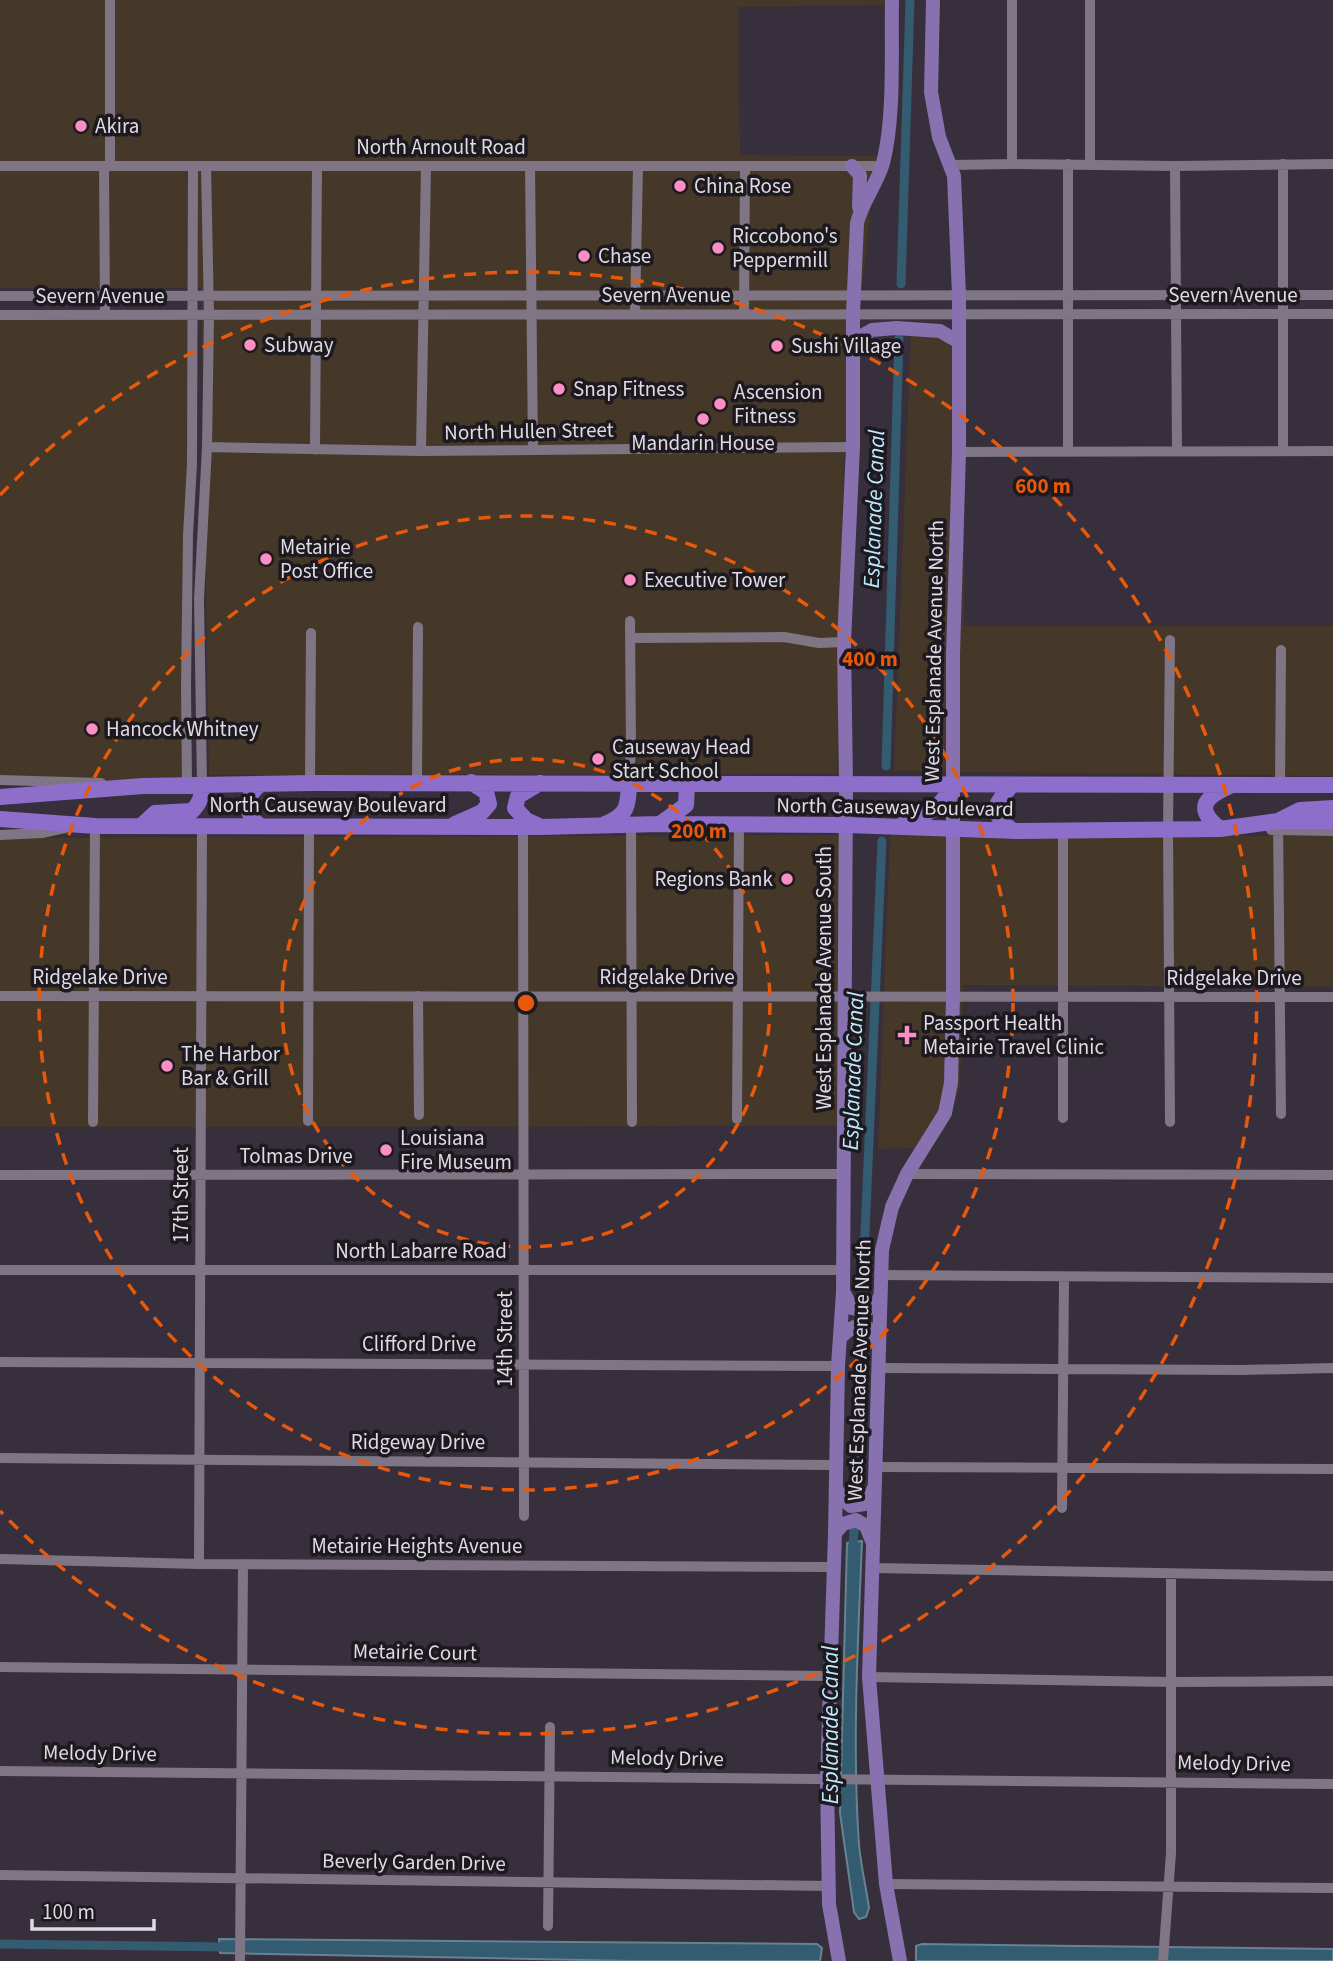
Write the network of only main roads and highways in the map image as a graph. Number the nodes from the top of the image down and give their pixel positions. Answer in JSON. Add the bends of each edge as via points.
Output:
{"nodes":[{"id":1,"x":892,"y":0,"type":"edge"},
{"id":2,"x":933,"y":0,"type":"edge"},
{"id":3,"x":852,"y":166,"type":"road end"},
{"id":4,"x":860,"y":212,"type":"junction"},
{"id":5,"x":960,"y":342,"type":"junction"},
{"id":6,"x":853,"y":351,"type":"junction"},
{"id":7,"x":471,"y":782,"type":"junction"},
{"id":8,"x":542,"y":782,"type":"junction"},
{"id":9,"x":629,"y":783,"type":"junction"},
{"id":10,"x":261,"y":784,"type":"junction"},
{"id":11,"x":687,"y":784,"type":"junction"},
{"id":12,"x":195,"y":785,"type":"junction"},
{"id":13,"x":846,"y":785,"type":"junction"},
{"id":14,"x":952,"y":785,"type":"junction"},
{"id":15,"x":1012,"y":785,"type":"junction"},
{"id":16,"x":1232,"y":785,"type":"junction"},
{"id":17,"x":1333,"y":785,"type":"edge"},
{"id":18,"x":0,"y":797,"type":"edge"},
{"id":19,"x":1333,"y":808,"type":"edge"},
{"id":20,"x":0,"y":819,"type":"edge"},
{"id":21,"x":1333,"y":821,"type":"edge"},
{"id":22,"x":660,"y":824,"type":"junction"},
{"id":23,"x":603,"y":825,"type":"junction"},
{"id":24,"x":846,"y":825,"type":"junction"},
{"id":25,"x":141,"y":826,"type":"junction"},
{"id":26,"x":260,"y":826,"type":"junction"},
{"id":27,"x":449,"y":826,"type":"junction"},
{"id":28,"x":1278,"y":826,"type":"junction"},
{"id":29,"x":541,"y":827,"type":"junction"},
{"id":30,"x":899,"y":827,"type":"junction"},
{"id":31,"x":952,"y":828,"type":"junction"},
{"id":32,"x":1227,"y":828,"type":"junction"},
{"id":33,"x":1013,"y":831,"type":"junction"},
{"id":34,"x":843,"y":1292,"type":"junction"},
{"id":35,"x":881,"y":1294,"type":"junction"},
{"id":36,"x":841,"y":1337,"type":"junction"},
{"id":37,"x":879,"y":1345,"type":"junction"},
{"id":38,"x":875,"y":1486,"type":"junction"},
{"id":39,"x":836,"y":1487,"type":"junction"},
{"id":40,"x":835,"y":1533,"type":"junction"},
{"id":41,"x":873,"y":1542,"type":"junction"},
{"id":42,"x":898,"y":1957,"type":"edge"},
{"id":43,"x":839,"y":1961,"type":"edge"}],
"edges":[{"from":1,"to":4,"type":"main road","name":"West Esplanade Avenue South","via":[[889,117],[882,166]]},
{"from":2,"to":5,"type":"main road","name":"West Esplanade Avenue North","via":[[931,92],[957,207]]},
{"from":3,"to":4,"type":"main road","via":[[860,175]]},
{"from":4,"to":6,"type":"main road","name":"West Esplanade Avenue South"},
{"from":5,"to":6,"type":"main road","via":[[940,331],[872,330]]},
{"from":5,"to":14,"type":"main road","name":"West Esplanade Avenue North"},
{"from":6,"to":13,"type":"main road","name":"West Esplanade Avenue South","via":[[844,642]]},
{"from":7,"to":8,"type":"highway","name":"North Causeway Boulevard"},
{"from":7,"to":10,"type":"highway","name":"North Causeway Boulevard"},
{"from":7,"to":27,"type":"highway","via":[[486,792],[489,804],[482,812]]},
{"from":8,"to":9,"type":"highway","name":"North Causeway Boulevard"},
{"from":8,"to":29,"type":"highway","via":[[518,796],[515,808]]},
{"from":9,"to":11,"type":"highway","name":"North Causeway Boulevard"},
{"from":9,"to":23,"type":"highway","via":[[623,814]]},
{"from":10,"to":12,"type":"highway","name":"North Causeway Boulevard"},
{"from":10,"to":26,"type":"highway","via":[[251,794],[248,808]]},
{"from":11,"to":13,"type":"highway","name":"North Causeway Boulevard"},
{"from":11,"to":22,"type":"highway","via":[[686,805]]},
{"from":12,"to":18,"type":"highway","name":"North Causeway Boulevard"},
{"from":12,"to":25,"type":"highway","via":[[202,796],[192,811],[155,813]]},
{"from":13,"to":14,"type":"highway","name":"North Causeway Boulevard"},
{"from":13,"to":24,"type":"main road","name":"West Esplanade Avenue South"},
{"from":14,"to":15,"type":"highway","name":"North Causeway Boulevard"},
{"from":14,"to":30,"type":"highway","via":[[943,803]]},
{"from":14,"to":31,"type":"main road","name":"West Esplanade Avenue North"},
{"from":15,"to":16,"type":"highway","name":"North Causeway Boulevard"},
{"from":15,"to":33,"type":"highway","via":[[995,810],[997,818]]},
{"from":16,"to":17,"type":"highway","name":"North Causeway Boulevard"},
{"from":16,"to":32,"type":"highway","via":[[1206,800],[1206,814]]},
{"from":19,"to":28,"type":"highway","via":[[1300,810]]},
{"from":20,"to":25,"type":"highway","name":"North Causeway Boulevard"},
{"from":21,"to":28,"type":"highway","name":"North Causeway Boulevard"},
{"from":22,"to":23,"type":"highway","name":"North Causeway Boulevard"},
{"from":22,"to":24,"type":"highway","name":"North Causeway Boulevard"},
{"from":23,"to":29,"type":"highway","name":"North Causeway Boulevard"},
{"from":24,"to":30,"type":"highway","name":"North Causeway Boulevard"},
{"from":24,"to":34,"type":"main road","name":"West Esplanade Avenue South","via":[[851,997]]},
{"from":25,"to":26,"type":"highway","name":"North Causeway Boulevard"},
{"from":26,"to":27,"type":"highway","name":"North Causeway Boulevard"},
{"from":27,"to":29,"type":"highway","name":"North Causeway Boulevard"},
{"from":28,"to":32,"type":"highway","name":"North Causeway Boulevard"},
{"from":30,"to":31,"type":"highway","name":"North Causeway Boulevard"},
{"from":31,"to":33,"type":"highway","name":"North Causeway Boulevard"},
{"from":31,"to":35,"type":"main road","name":"West Esplanade Avenue North","via":[[951,1083],[945,1112],[908,1174],[885,1228]]},
{"from":32,"to":33,"type":"highway","name":"North Causeway Boulevard"},
{"from":34,"to":35,"type":"main road","via":[[852,1308],[859,1310],[877,1305]]},
{"from":34,"to":36,"type":"main road","name":"West Esplanade Avenue South"},
{"from":35,"to":37,"type":"main road","name":"West Esplanade Avenue North"},
{"from":36,"to":37,"type":"main road","via":[[861,1325],[869,1328]]},
{"from":36,"to":39,"type":"main road","name":"West Esplanade Avenue South"},
{"from":37,"to":38,"type":"main road","name":"West Esplanade Avenue North"},
{"from":38,"to":39,"type":"main road","via":[[865,1504],[858,1506],[845,1502]]},
{"from":38,"to":41,"type":"main road","name":"West Esplanade Avenue North"},
{"from":39,"to":40,"type":"main road","name":"West Esplanade Avenue South"},
{"from":40,"to":41,"type":"main road","via":[[856,1520],[866,1526]]},
{"from":40,"to":43,"type":"main road","name":"West Esplanade Avenue South","via":[[828,1886]]},
{"from":41,"to":42,"type":"main road","name":"West Esplanade Avenue North","via":[[869,1677],[886,1884]]}]}
